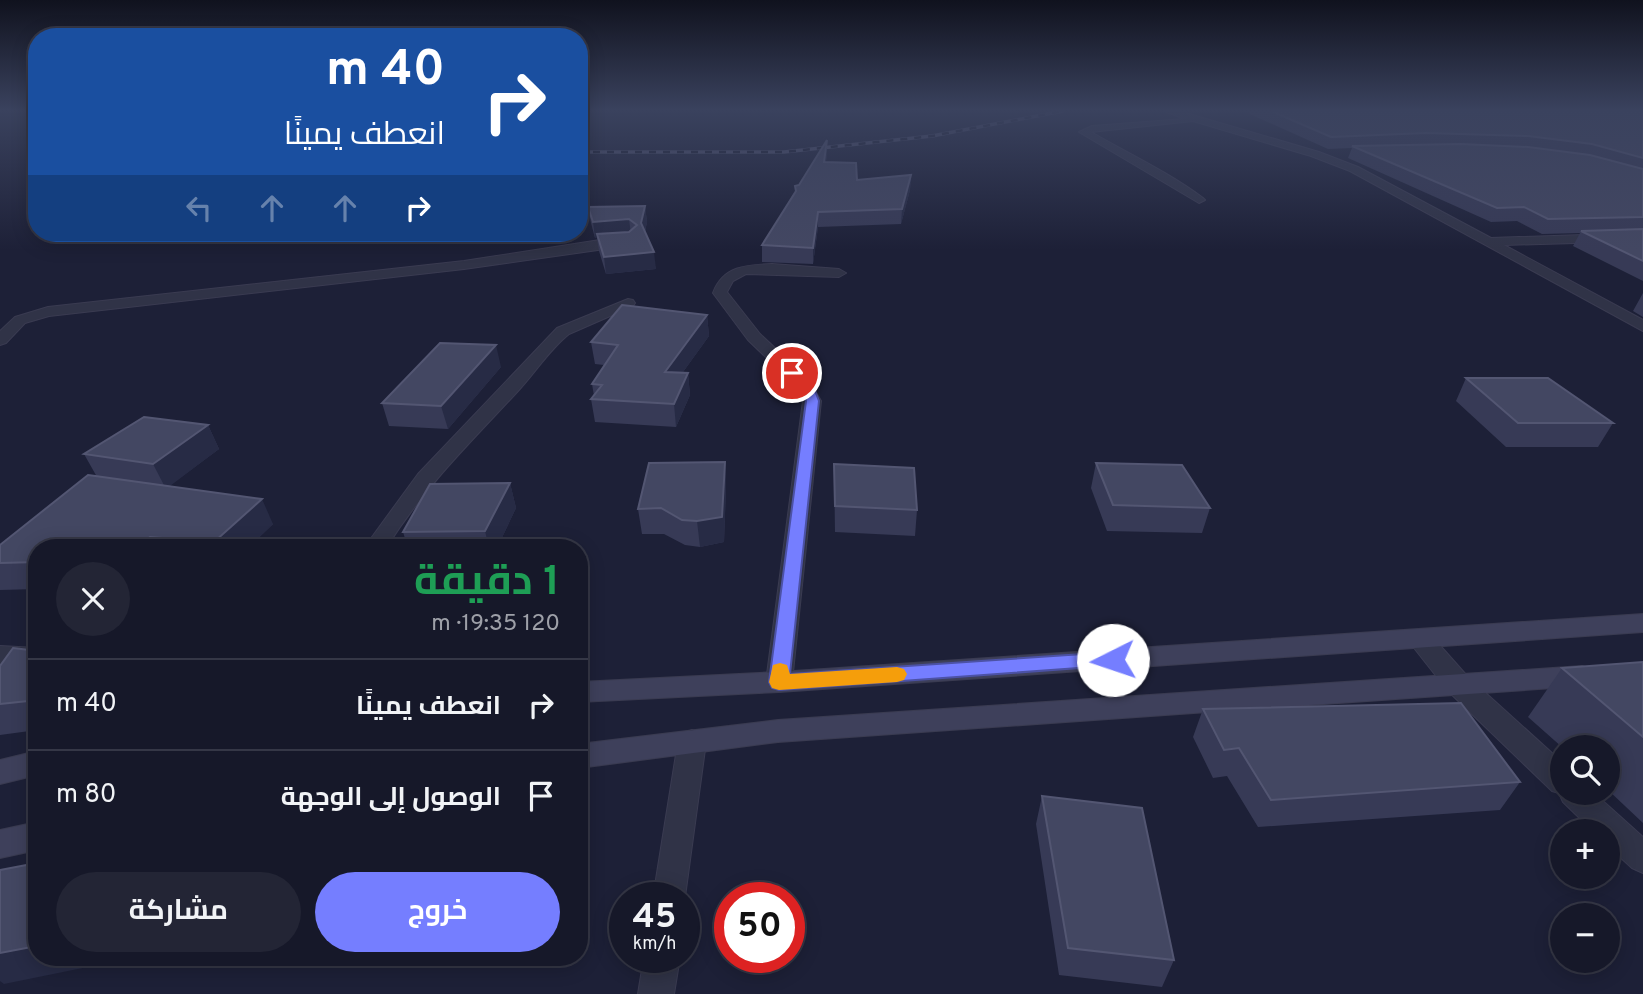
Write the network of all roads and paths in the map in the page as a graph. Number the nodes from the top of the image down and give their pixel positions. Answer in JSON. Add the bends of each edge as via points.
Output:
{"nodes":[{"id":1,"x":1127,"y":157,"type":"edge"},
{"id":2,"x":1324,"y":157,"type":"edge"},
{"id":3,"x":1199,"y":200,"type":"dead end"},
{"id":4,"x":1643,"y":237,"type":"edge"},
{"id":5,"x":631,"y":242,"type":"edge"},
{"id":6,"x":1490,"y":242,"type":"junction"},
{"id":7,"x":839,"y":273,"type":"dead end"},
{"id":8,"x":628,"y":303,"type":"edge"},
{"id":9,"x":1643,"y":326,"type":"edge"},
{"id":10,"x":0,"y":340,"type":"edge"},
{"id":11,"x":381,"y":539,"type":"edge"},
{"id":12,"x":1643,"y":623,"type":"edge"},
{"id":13,"x":1420,"y":639,"type":"junction"},
{"id":14,"x":0,"y":655,"type":"edge"},
{"id":15,"x":28,"y":657,"type":"edge"},
{"id":16,"x":1603,"y":674,"type":"edge"},
{"id":17,"x":779,"y":682,"type":"junction"},
{"id":18,"x":1458,"y":684,"type":"junction"},
{"id":19,"x":588,"y":692,"type":"edge"},
{"id":20,"x":692,"y":742,"type":"junction"},
{"id":21,"x":588,"y":755,"type":"edge"},
{"id":22,"x":28,"y":766,"type":"edge"},
{"id":23,"x":1550,"y":770,"type":"edge"},
{"id":24,"x":0,"y":772,"type":"edge"},
{"id":25,"x":1587,"y":805,"type":"edge"},
{"id":26,"x":28,"y":838,"type":"edge"},
{"id":27,"x":0,"y":844,"type":"edge"},
{"id":28,"x":1643,"y":858,"type":"edge"},
{"id":29,"x":672,"y":882,"type":"edge"},
{"id":30,"x":659,"y":973,"type":"edge"},
{"id":31,"x":656,"y":994,"type":"edge"}],
"edges":[{"from":1,"to":3,"type":"street"},
{"from":2,"to":6,"type":"street"},
{"from":4,"to":6,"type":"street"},
{"from":5,"to":10,"type":"street","via":[[48,312],[20,320]]},
{"from":6,"to":9,"type":"street"},
{"from":7,"to":17,"type":"street","via":[[736,272],[724,281],[720,293],[750,333],[807,386],[813,401]]},
{"from":8,"to":11,"type":"street","via":[[554,338],[494,408],[442,459]]},
{"from":12,"to":13,"type":"main road"},
{"from":13,"to":17,"type":"main road"},
{"from":13,"to":18,"type":"street"},
{"from":14,"to":15,"type":"street"},
{"from":16,"to":18,"type":"main road"},
{"from":17,"to":19,"type":"main road"},
{"from":18,"to":20,"type":"main road","via":[[778,731]]},
{"from":18,"to":23,"type":"street"},
{"from":20,"to":21,"type":"main road"},
{"from":20,"to":29,"type":"street"},
{"from":22,"to":24,"type":"main road"},
{"from":25,"to":28,"type":"street"},
{"from":26,"to":27,"type":"main road"},
{"from":30,"to":31,"type":"street"}]}
